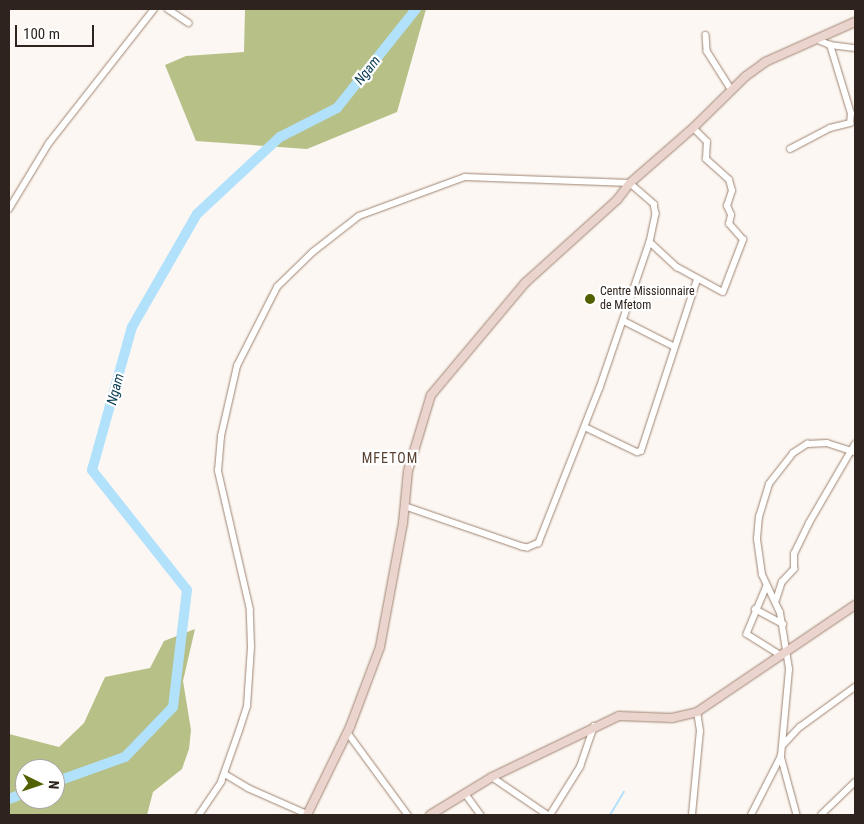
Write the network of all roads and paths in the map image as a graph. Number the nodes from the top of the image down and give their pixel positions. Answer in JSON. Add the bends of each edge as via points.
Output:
{"nodes":[{"id":1,"x":154,"y":9,"type":"edge"},
{"id":2,"x":168,"y":9,"type":"edge"},
{"id":3,"x":855,"y":22,"type":"edge"},
{"id":4,"x":189,"y":23,"type":"dead end"},
{"id":5,"x":706,"y":36,"type":"dead end"},
{"id":6,"x":816,"y":38,"type":"junction"},
{"id":7,"x":830,"y":44,"type":"junction"},
{"id":8,"x":855,"y":48,"type":"edge"},
{"id":9,"x":731,"y":89,"type":"junction"},
{"id":10,"x":693,"y":128,"type":"junction"},
{"id":11,"x":790,"y":149,"type":"dead end"},
{"id":12,"x":630,"y":183,"type":"junction"},
{"id":13,"x":9,"y":209,"type":"edge"},
{"id":14,"x":650,"y":242,"type":"junction"},
{"id":15,"x":697,"y":280,"type":"junction"},
{"id":16,"x":624,"y":321,"type":"junction"},
{"id":17,"x":673,"y":346,"type":"junction"},
{"id":18,"x":585,"y":427,"type":"junction"},
{"id":19,"x":855,"y":444,"type":"edge"},
{"id":20,"x":853,"y":451,"type":"edge"},
{"id":21,"x":406,"y":507,"type":"junction"},
{"id":22,"x":769,"y":589,"type":"junction"},
{"id":23,"x":779,"y":590,"type":"junction"},
{"id":24,"x":776,"y":600,"type":"junction"},
{"id":25,"x":855,"y":605,"type":"edge"},
{"id":26,"x":755,"y":609,"type":"junction"},
{"id":27,"x":783,"y":624,"type":"junction"},
{"id":28,"x":785,"y":654,"type":"junction"},
{"id":29,"x":855,"y":687,"type":"edge"},
{"id":30,"x":697,"y":712,"type":"junction"},
{"id":31,"x":594,"y":726,"type":"junction"},
{"id":32,"x":348,"y":733,"type":"junction"},
{"id":33,"x":782,"y":746,"type":"junction"},
{"id":34,"x":781,"y":756,"type":"junction"},
{"id":35,"x":225,"y":774,"type":"junction"},
{"id":36,"x":492,"y":776,"type":"junction"},
{"id":37,"x":855,"y":782,"type":"edge"},
{"id":38,"x":465,"y":793,"type":"junction"},
{"id":39,"x":433,"y":814,"type":"edge"},
{"id":40,"x":199,"y":815,"type":"edge"},
{"id":41,"x":307,"y":815,"type":"edge"},
{"id":42,"x":408,"y":815,"type":"edge"},
{"id":43,"x":480,"y":815,"type":"edge"},
{"id":44,"x":549,"y":815,"type":"edge"},
{"id":45,"x":692,"y":815,"type":"edge"},
{"id":46,"x":751,"y":815,"type":"edge"},
{"id":47,"x":797,"y":815,"type":"edge"},
{"id":48,"x":821,"y":815,"type":"edge"}],
"edges":[{"from":1,"to":13,"type":"street","via":[[49,143]]},
{"from":2,"to":4,"type":"street"},
{"from":3,"to":6,"type":"street"},
{"from":5,"to":9,"type":"street","via":[[707,51]]},
{"from":6,"to":7,"type":"street"},
{"from":6,"to":9,"type":"street","via":[[765,62]]},
{"from":7,"to":8,"type":"street"},
{"from":7,"to":11,"type":"street","via":[[852,114],[850,123],[830,128]]},
{"from":9,"to":10,"type":"street"},
{"from":10,"to":12,"type":"street"},
{"from":10,"to":15,"type":"street","via":[[707,142],[706,159],[729,180],[732,191],[727,206],[731,215],[729,224],[740,234],[743,243],[722,293]]},
{"from":12,"to":14,"type":"street","via":[[654,204],[656,214]]},
{"from":12,"to":21,"type":"street","via":[[617,200],[525,283],[431,395],[408,471]]},
{"from":12,"to":35,"type":"street","via":[[465,177],[359,216],[312,252],[277,287],[237,366],[220,436],[218,472],[250,610],[251,647],[246,706]]},
{"from":14,"to":15,"type":"street","via":[[660,255]]},
{"from":14,"to":16,"type":"street"},
{"from":15,"to":17,"type":"street"},
{"from":16,"to":17,"type":"street"},
{"from":16,"to":18,"type":"street"},
{"from":17,"to":18,"type":"street","via":[[641,451]]},
{"from":18,"to":21,"type":"street","via":[[542,537],[533,547],[522,547]]},
{"from":19,"to":20,"type":"street"},
{"from":20,"to":22,"type":"street","via":[[827,443],[807,444],[793,453],[769,484],[759,517],[757,539],[762,575]]},
{"from":20,"to":23,"type":"street","via":[[810,523],[794,554],[794,569]]},
{"from":21,"to":32,"type":"street","via":[[387,624],[373,672]]},
{"from":22,"to":23,"type":"street"},
{"from":22,"to":24,"type":"street"},
{"from":22,"to":26,"type":"street"},
{"from":23,"to":24,"type":"street"},
{"from":24,"to":27,"type":"street"},
{"from":25,"to":28,"type":"street"},
{"from":26,"to":27,"type":"street"},
{"from":26,"to":28,"type":"street","via":[[747,634]]},
{"from":27,"to":28,"type":"street"},
{"from":28,"to":30,"type":"street"},
{"from":28,"to":33,"type":"street"},
{"from":29,"to":33,"type":"street","via":[[800,727]]},
{"from":30,"to":31,"type":"street","via":[[672,718],[625,714]]},
{"from":30,"to":45,"type":"street","via":[[700,730]]},
{"from":31,"to":36,"type":"street"},
{"from":31,"to":44,"type":"street","via":[[572,782]]},
{"from":32,"to":41,"type":"street"},
{"from":32,"to":42,"type":"street"},
{"from":33,"to":34,"type":"street"},
{"from":34,"to":46,"type":"street"},
{"from":34,"to":47,"type":"street"},
{"from":35,"to":40,"type":"street","via":[[213,799]]},
{"from":35,"to":41,"type":"street"},
{"from":36,"to":38,"type":"street"},
{"from":36,"to":44,"type":"street"},
{"from":37,"to":48,"type":"street"},
{"from":38,"to":39,"type":"street"},
{"from":38,"to":43,"type":"street"}]}
